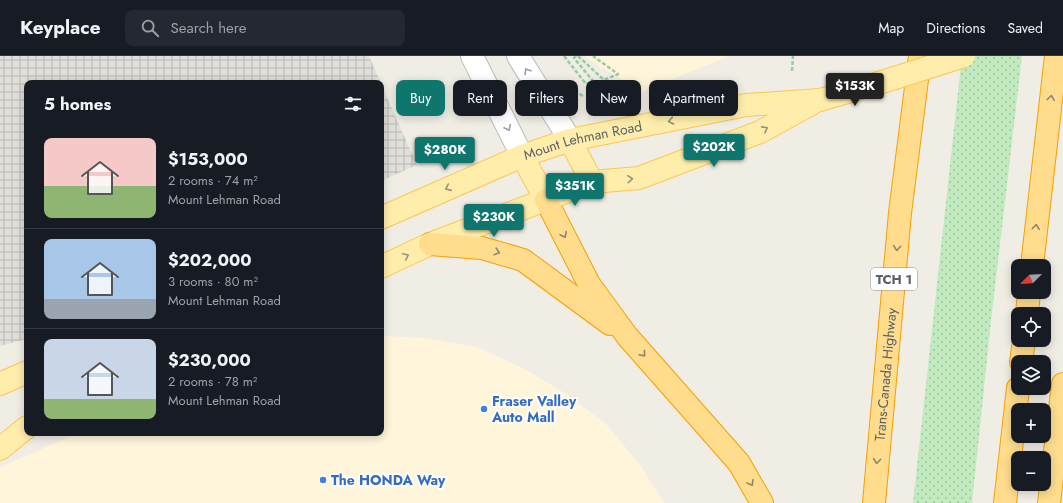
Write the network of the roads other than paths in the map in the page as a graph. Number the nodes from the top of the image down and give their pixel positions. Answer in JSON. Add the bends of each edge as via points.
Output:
{"nodes":[{"id":1,"x":472,"y":56,"type":"edge"},
{"id":2,"x":518,"y":56,"type":"edge"},
{"id":3,"x":913,"y":56,"type":"edge"},
{"id":4,"x":920,"y":56,"type":"edge"},
{"id":5,"x":964,"y":56,"type":"edge"},
{"id":6,"x":1056,"y":56,"type":"edge"},
{"id":7,"x":820,"y":100,"type":"junction"},
{"id":8,"x":570,"y":140,"type":"junction"},
{"id":9,"x":522,"y":156,"type":"junction"},
{"id":10,"x":592,"y":182,"type":"junction"},
{"id":11,"x":546,"y":200,"type":"junction"},
{"id":12,"x":900,"y":213,"type":"junction"},
{"id":13,"x":384,"y":217,"type":"edge"},
{"id":14,"x":430,"y":244,"type":"junction"},
{"id":15,"x":1033,"y":259,"type":"edge"},
{"id":16,"x":384,"y":266,"type":"edge"},
{"id":17,"x":627,"y":336,"type":"junction"},
{"id":18,"x":24,"y":371,"type":"edge"},
{"id":19,"x":24,"y":372,"type":"edge"},
{"id":20,"x":0,"y":374,"type":"edge"},
{"id":21,"x":0,"y":384,"type":"edge"},
{"id":22,"x":1063,"y":384,"type":"edge"},
{"id":23,"x":1017,"y":395,"type":"edge"},
{"id":24,"x":24,"y":421,"type":"edge"},
{"id":25,"x":24,"y":429,"type":"edge"},
{"id":26,"x":0,"y":432,"type":"edge"},
{"id":27,"x":0,"y":448,"type":"edge"},
{"id":28,"x":762,"y":503,"type":"edge"},
{"id":29,"x":874,"y":503,"type":"edge"},
{"id":30,"x":1005,"y":503,"type":"edge"},
{"id":31,"x":1049,"y":503,"type":"edge"}],
"edges":[{"from":1,"to":9,"type":"street","one_way":true},
{"from":8,"to":2,"type":"street","one_way":true},
{"from":3,"to":12,"type":"highway"},
{"from":4,"to":12,"type":"highway","name":"Trans-Canada Highway","number":"TCH 1"},
{"from":5,"to":7,"type":"main road","name":"Mount Lehman Road","bridge":true},
{"from":15,"to":6,"type":"highway","one_way":true},
{"from":7,"to":8,"type":"main road","name":"Mount Lehman Road","one_way":true,"via":[[746,105]]},
{"from":10,"to":7,"type":"main road","name":"Mount Lehman Road","one_way":true,"via":[[639,178],[760,132]]},
{"from":8,"to":9,"type":"main road","name":"Mount Lehman Road"},
{"from":8,"to":10,"type":"main road"},
{"from":9,"to":11,"type":"main road"},
{"from":9,"to":13,"type":"main road","name":"Mount Lehman Road","one_way":true},
{"from":10,"to":11,"type":"main road","name":"Mount Lehman Road"},
{"from":11,"to":14,"type":"main road","name":"Mount Lehman Road"},
{"from":11,"to":17,"type":"highway","one_way":true,"via":[[589,284]]},
{"from":12,"to":29,"type":"highway","name":"Trans-Canada Highway","number":"TCH 1","one_way":true},
{"from":16,"to":14,"type":"main road","name":"Mount Lehman Road","one_way":true},
{"from":14,"to":17,"type":"highway","one_way":true,"via":[[482,248],[523,260]]},
{"from":17,"to":28,"type":"highway","one_way":true,"via":[[739,463]]},
{"from":18,"to":20,"type":"main road"},
{"from":19,"to":21,"type":"main road"},
{"from":22,"to":31,"type":"highway"},
{"from":23,"to":30,"type":"highway"},
{"from":24,"to":26,"type":"main road"},
{"from":25,"to":27,"type":"main road"}]}
